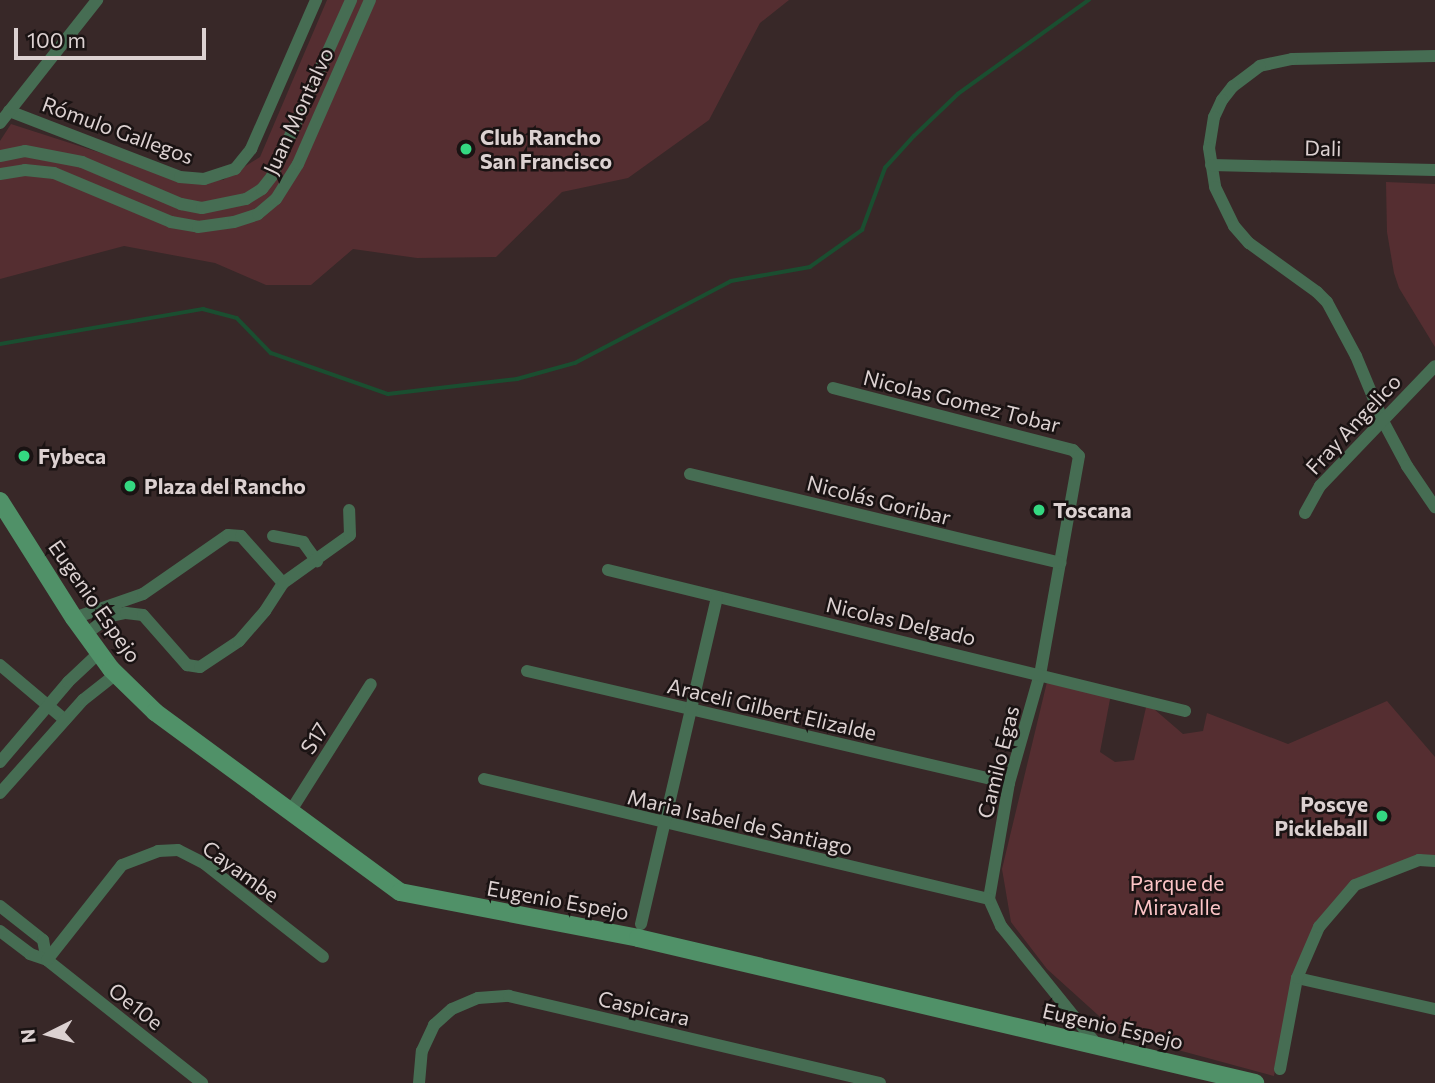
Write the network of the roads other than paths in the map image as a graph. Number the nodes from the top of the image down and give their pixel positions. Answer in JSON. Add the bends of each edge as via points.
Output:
{"nodes":[{"id":1,"x":97,"y":0,"type":"edge"},
{"id":2,"x":316,"y":0,"type":"edge"},
{"id":3,"x":351,"y":0,"type":"edge"},
{"id":4,"x":370,"y":0,"type":"edge"},
{"id":5,"x":1435,"y":56,"type":"edge"},
{"id":6,"x":9,"y":111,"type":"junction"},
{"id":7,"x":0,"y":123,"type":"edge"},
{"id":8,"x":0,"y":156,"type":"edge"},
{"id":9,"x":1211,"y":165,"type":"junction"},
{"id":10,"x":1435,"y":170,"type":"edge"},
{"id":11,"x":0,"y":174,"type":"edge"},
{"id":12,"x":202,"y":208,"type":"junction"},
{"id":13,"x":198,"y":227,"type":"junction"},
{"id":14,"x":1435,"y":366,"type":"edge"},
{"id":15,"x":833,"y":388,"type":"dead end"},
{"id":16,"x":1383,"y":421,"type":"junction"},
{"id":17,"x":1079,"y":456,"type":"joint"},
{"id":18,"x":690,"y":474,"type":"dead end"},
{"id":19,"x":1,"y":501,"type":"edge"},
{"id":20,"x":1435,"y":507,"type":"edge"},
{"id":21,"x":349,"y":510,"type":"dead end"},
{"id":22,"x":1305,"y":513,"type":"dead end"},
{"id":23,"x":272,"y":536,"type":"dead end"},
{"id":24,"x":317,"y":561,"type":"junction"},
{"id":25,"x":1060,"y":563,"type":"junction"},
{"id":26,"x":608,"y":570,"type":"dead end"},
{"id":27,"x":283,"y":583,"type":"junction"},
{"id":28,"x":143,"y":594,"type":"junction"},
{"id":29,"x":717,"y":598,"type":"junction"},
{"id":30,"x":143,"y":615,"type":"junction"},
{"id":31,"x":74,"y":618,"type":"junction"},
{"id":32,"x":86,"y":634,"type":"junction"},
{"id":33,"x":100,"y":652,"type":"junction"},
{"id":34,"x":0,"y":665,"type":"edge"},
{"id":35,"x":527,"y":671,"type":"dead end"},
{"id":36,"x":116,"y":674,"type":"junction"},
{"id":37,"x":1040,"y":674,"type":"junction"},
{"id":38,"x":371,"y":684,"type":"dead end"},
{"id":39,"x":48,"y":706,"type":"junction"},
{"id":40,"x":691,"y":710,"type":"junction"},
{"id":41,"x":1185,"y":711,"type":"dead end"},
{"id":42,"x":65,"y":720,"type":"junction"},
{"id":43,"x":0,"y":762,"type":"edge"},
{"id":44,"x":5,"y":778,"type":"edge"},
{"id":45,"x":484,"y":779,"type":"dead end"},
{"id":46,"x":1009,"y":783,"type":"junction"},
{"id":47,"x":0,"y":793,"type":"edge"},
{"id":48,"x":290,"y":812,"type":"junction"},
{"id":49,"x":662,"y":824,"type":"junction"},
{"id":50,"x":1435,"y":861,"type":"edge"},
{"id":51,"x":989,"y":900,"type":"junction"},
{"id":52,"x":0,"y":906,"type":"edge"},
{"id":53,"x":641,"y":924,"type":"dead end"},
{"id":54,"x":0,"y":931,"type":"edge"},
{"id":55,"x":323,"y":957,"type":"dead end"},
{"id":56,"x":47,"y":960,"type":"junction"},
{"id":57,"x":1297,"y":978,"type":"junction"},
{"id":58,"x":1435,"y":1009,"type":"edge"},
{"id":59,"x":1097,"y":1045,"type":"junction"},
{"id":60,"x":1280,"y":1069,"type":"dead end"},
{"id":61,"x":202,"y":1083,"type":"edge"},
{"id":62,"x":419,"y":1083,"type":"edge"},
{"id":63,"x":880,"y":1083,"type":"edge"},
{"id":64,"x":1255,"y":1083,"type":"edge"}],
"edges":[{"from":1,"to":6,"type":"street"},
{"from":2,"to":6,"type":"street","name":"Rómulo Gallegos","via":[[251,149],[235,169],[204,179],[180,177]]},
{"from":3,"to":12,"type":"street","name":"Juan Montalvo","via":[[272,176],[246,199]]},
{"from":4,"to":13,"type":"street","name":"Juan Montalvo","via":[[298,164],[276,199],[258,214]]},
{"from":5,"to":9,"type":"street","via":[[1292,59],[1260,66],[1222,100],[1210,131]]},
{"from":6,"to":7,"type":"street"},
{"from":8,"to":12,"type":"street","name":"Juan Montalvo","via":[[24,151],[82,162],[181,204]]},
{"from":9,"to":10,"type":"street","name":"Dali"},
{"from":9,"to":16,"type":"street","via":[[1215,187],[1234,226],[1249,243],[1327,303]]},
{"from":11,"to":13,"type":"street","name":"Juan Montalvo","via":[[25,170],[54,173],[171,222]]},
{"from":12,"to":13,"type":"street"},
{"from":14,"to":16,"type":"street","name":"Fray Angelico"},
{"from":15,"to":17,"type":"street","name":"Nicolas Gomez Tobar","via":[[1073,450]]},
{"from":16,"to":20,"type":"street"},
{"from":16,"to":22,"type":"street","name":"Fray Angelico","via":[[1320,486]]},
{"from":17,"to":25,"type":"street","name":"Camilo Egas"},
{"from":18,"to":25,"type":"street","name":"Nicolás Goribar"},
{"from":19,"to":31,"type":"street","name":"Eugenio Espejo"},
{"from":21,"to":24,"type":"street","via":[[350,535]]},
{"from":23,"to":24,"type":"street","via":[[303,542]]},
{"from":24,"to":27,"type":"street"},
{"from":25,"to":37,"type":"street","name":"Camilo Egas"},
{"from":26,"to":29,"type":"street","name":"Nicolas Delgado"},
{"from":27,"to":28,"type":"street","via":[[241,536],[229,535]]},
{"from":27,"to":30,"type":"street","via":[[239,641],[200,667],[187,665]]},
{"from":28,"to":30,"type":"street"},
{"from":28,"to":31,"type":"street"},
{"from":29,"to":37,"type":"street","name":"Nicolas Delgado"},
{"from":29,"to":40,"type":"street"},
{"from":30,"to":32,"type":"street","via":[[110,616]]},
{"from":31,"to":32,"type":"street","name":"Eugenio Espejo"},
{"from":32,"to":33,"type":"street","name":"Eugenio Espejo"},
{"from":33,"to":36,"type":"street","name":"Eugenio Espejo"},
{"from":33,"to":39,"type":"street"},
{"from":34,"to":39,"type":"street"},
{"from":35,"to":40,"type":"street","name":"Araceli Gilbert Elizalde"},
{"from":36,"to":42,"type":"street"},
{"from":36,"to":48,"type":"street","name":"Eugenio Espejo","via":[[155,712]]},
{"from":37,"to":41,"type":"street","name":"Nicolas Delgado"},
{"from":37,"to":46,"type":"street","name":"Camilo Egas"},
{"from":38,"to":48,"type":"street","name":"S17"},
{"from":39,"to":42,"type":"street"},
{"from":39,"to":43,"type":"street"},
{"from":40,"to":46,"type":"street","name":"Araceli Gilbert Elizalde"},
{"from":40,"to":49,"type":"street"},
{"from":42,"to":44,"type":"street"},
{"from":44,"to":47,"type":"street"},
{"from":45,"to":49,"type":"street","name":"Maria Isabel de Santiago"},
{"from":46,"to":51,"type":"street","name":"Camilo Egas"},
{"from":48,"to":59,"type":"street","name":"Eugenio Espejo","via":[[410,896],[638,938]]},
{"from":49,"to":51,"type":"street","name":"Maria Isabel de Santiago"},
{"from":49,"to":53,"type":"street"},
{"from":50,"to":57,"type":"street","via":[[1419,860],[1355,886],[1320,927]]},
{"from":51,"to":59,"type":"street","via":[[1001,926]]},
{"from":52,"to":56,"type":"street","name":"Oe10e","via":[[43,940]]},
{"from":54,"to":56,"type":"street","name":"Oe10e","via":[[30,954]]},
{"from":55,"to":56,"type":"street","name":"Cayambe","via":[[205,864],[178,850],[158,851],[122,865]]},
{"from":56,"to":61,"type":"street","name":"Oe10e"},
{"from":57,"to":58,"type":"street"},
{"from":57,"to":60,"type":"street"},
{"from":59,"to":64,"type":"street","name":"Eugenio Espejo"},
{"from":62,"to":63,"type":"street","name":"Caspicara","via":[[422,1051],[435,1025],[452,1009],[478,998],[509,996]]}]}
